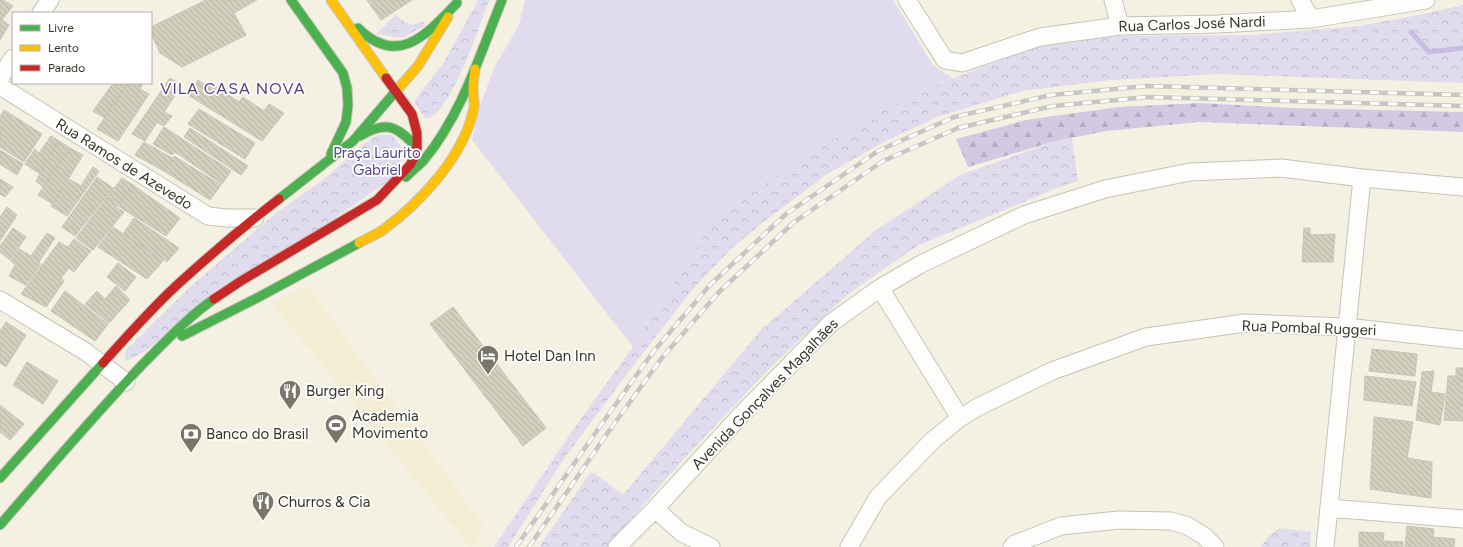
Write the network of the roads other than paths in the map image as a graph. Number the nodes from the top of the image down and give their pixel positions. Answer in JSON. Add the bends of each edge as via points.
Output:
{"nodes":[{"id":1,"x":50,"y":0,"type":"edge"},
{"id":2,"x":291,"y":0,"type":"edge"},
{"id":3,"x":332,"y":0,"type":"edge"},
{"id":4,"x":502,"y":0,"type":"edge"},
{"id":5,"x":907,"y":0,"type":"edge"},
{"id":6,"x":1113,"y":0,"type":"edge"},
{"id":7,"x":1300,"y":0,"type":"edge"},
{"id":8,"x":1421,"y":0,"type":"edge"},
{"id":9,"x":458,"y":1,"type":"edge"},
{"id":10,"x":1381,"y":3,"type":"edge"},
{"id":11,"x":42,"y":12,"type":"edge"},
{"id":12,"x":340,"y":13,"type":"junction"},
{"id":13,"x":1311,"y":19,"type":"junction"},
{"id":14,"x":1120,"y":26,"type":"junction"},
{"id":15,"x":12,"y":60,"type":"edge"},
{"id":16,"x":475,"y":69,"type":"junction"},
{"id":17,"x":0,"y":78,"type":"edge"},
{"id":18,"x":0,"y":86,"type":"edge"},
{"id":19,"x":396,"y":91,"type":"junction"},
{"id":20,"x":352,"y":141,"type":"junction"},
{"id":21,"x":417,"y":148,"type":"junction"},
{"id":22,"x":326,"y":162,"type":"junction"},
{"id":23,"x":1362,"y":178,"type":"junction"},
{"id":24,"x":1463,"y":187,"type":"edge"},
{"id":25,"x":377,"y":200,"type":"junction"},
{"id":26,"x":255,"y":218,"type":"junction"},
{"id":27,"x":880,"y":288,"type":"junction"},
{"id":28,"x":0,"y":300,"type":"edge"},
{"id":29,"x":1346,"y":327,"type":"junction"},
{"id":30,"x":1463,"y":340,"type":"edge"},
{"id":31,"x":157,"y":350,"type":"junction"},
{"id":32,"x":102,"y":364,"type":"junction"},
{"id":33,"x":126,"y":382,"type":"junction"},
{"id":34,"x":960,"y":418,"type":"junction"},
{"id":35,"x":0,"y":478,"type":"edge"},
{"id":36,"x":1330,"y":508,"type":"junction"},
{"id":37,"x":655,"y":509,"type":"junction"},
{"id":38,"x":1463,"y":519,"type":"edge"},
{"id":39,"x":0,"y":525,"type":"edge"},
{"id":40,"x":617,"y":547,"type":"edge"},
{"id":41,"x":711,"y":547,"type":"edge"},
{"id":42,"x":849,"y":547,"type":"edge"},
{"id":43,"x":1012,"y":547,"type":"edge"},
{"id":44,"x":1215,"y":547,"type":"edge"},
{"id":45,"x":1325,"y":547,"type":"edge"}],
"edges":[{"from":1,"to":11,"type":"street"},
{"from":2,"to":22,"type":"main road","via":[[343,73],[347,88],[346,122]]},
{"from":3,"to":12,"type":"main road"},
{"from":4,"to":16,"type":"main road"},
{"from":5,"to":14,"type":"street","name":"Rua Carlos José Nardi","via":[[945,60],[962,63],[1040,37]]},
{"from":6,"to":14,"type":"street"},
{"from":7,"to":13,"type":"street"},
{"from":8,"to":10,"type":"street","name":"Rua Carlos José Nardi"},
{"from":9,"to":12,"type":"main road","via":[[428,31],[401,46],[389,47],[374,42]]},
{"from":9,"to":19,"type":"main road","via":[[418,66]]},
{"from":10,"to":13,"type":"street","name":"Rua Carlos José Nardi","via":[[1347,14]]},
{"from":12,"to":19,"type":"main road"},
{"from":13,"to":14,"type":"street","name":"Rua Carlos José Nardi"},
{"from":15,"to":17,"type":"street"},
{"from":16,"to":25,"type":"main road","via":[[449,122],[427,155],[413,171]]},
{"from":16,"to":31,"type":"main road","via":[[474,107],[466,135],[443,172],[401,216],[381,231]]},
{"from":18,"to":26,"type":"street","name":"Rua Ramos de Azevedo","via":[[208,216]]},
{"from":19,"to":20,"type":"main road"},
{"from":19,"to":21,"type":"main road","via":[[412,114],[416,125]]},
{"from":20,"to":21,"type":"main road","via":[[367,130],[381,125],[395,128],[405,134]]},
{"from":20,"to":22,"type":"main road"},
{"from":21,"to":25,"type":"main road","via":[[410,165]]},
{"from":22,"to":26,"type":"main road"},
{"from":23,"to":24,"type":"street","name":"Avenida Gonçalves Magalhães"},
{"from":23,"to":27,"type":"street","name":"Avenida Gonçalves Magalhães","via":[[1281,168],[1190,172],[1105,189],[1024,215],[921,264]]},
{"from":23,"to":29,"type":"street"},
{"from":25,"to":31,"type":"main road","via":[[200,308]]},
{"from":26,"to":32,"type":"main road","via":[[176,286]]},
{"from":27,"to":34,"type":"street"},
{"from":27,"to":37,"type":"street","name":"Avenida Gonçalves Magalhães","via":[[831,323],[741,415]]},
{"from":28,"to":32,"type":"street"},
{"from":29,"to":30,"type":"street","name":"Rua Pombal Ruggeri"},
{"from":29,"to":34,"type":"street","name":"Rua Pombal Ruggeri","via":[[1245,323],[1146,337],[1052,371]]},
{"from":29,"to":36,"type":"street"},
{"from":31,"to":33,"type":"main road"},
{"from":32,"to":33,"type":"street"},
{"from":32,"to":35,"type":"main road"},
{"from":33,"to":39,"type":"main road"},
{"from":34,"to":42,"type":"street","name":"Rua Pombal Ruggeri","via":[[933,440],[878,497]]},
{"from":36,"to":38,"type":"street"},
{"from":36,"to":45,"type":"street"},
{"from":37,"to":40,"type":"street","name":"Avenida Gonçalves Magalhães"},
{"from":37,"to":41,"type":"street","via":[[682,533]]},
{"from":43,"to":44,"type":"street","via":[[1061,526],[1119,520],[1177,522],[1204,536]]}]}
